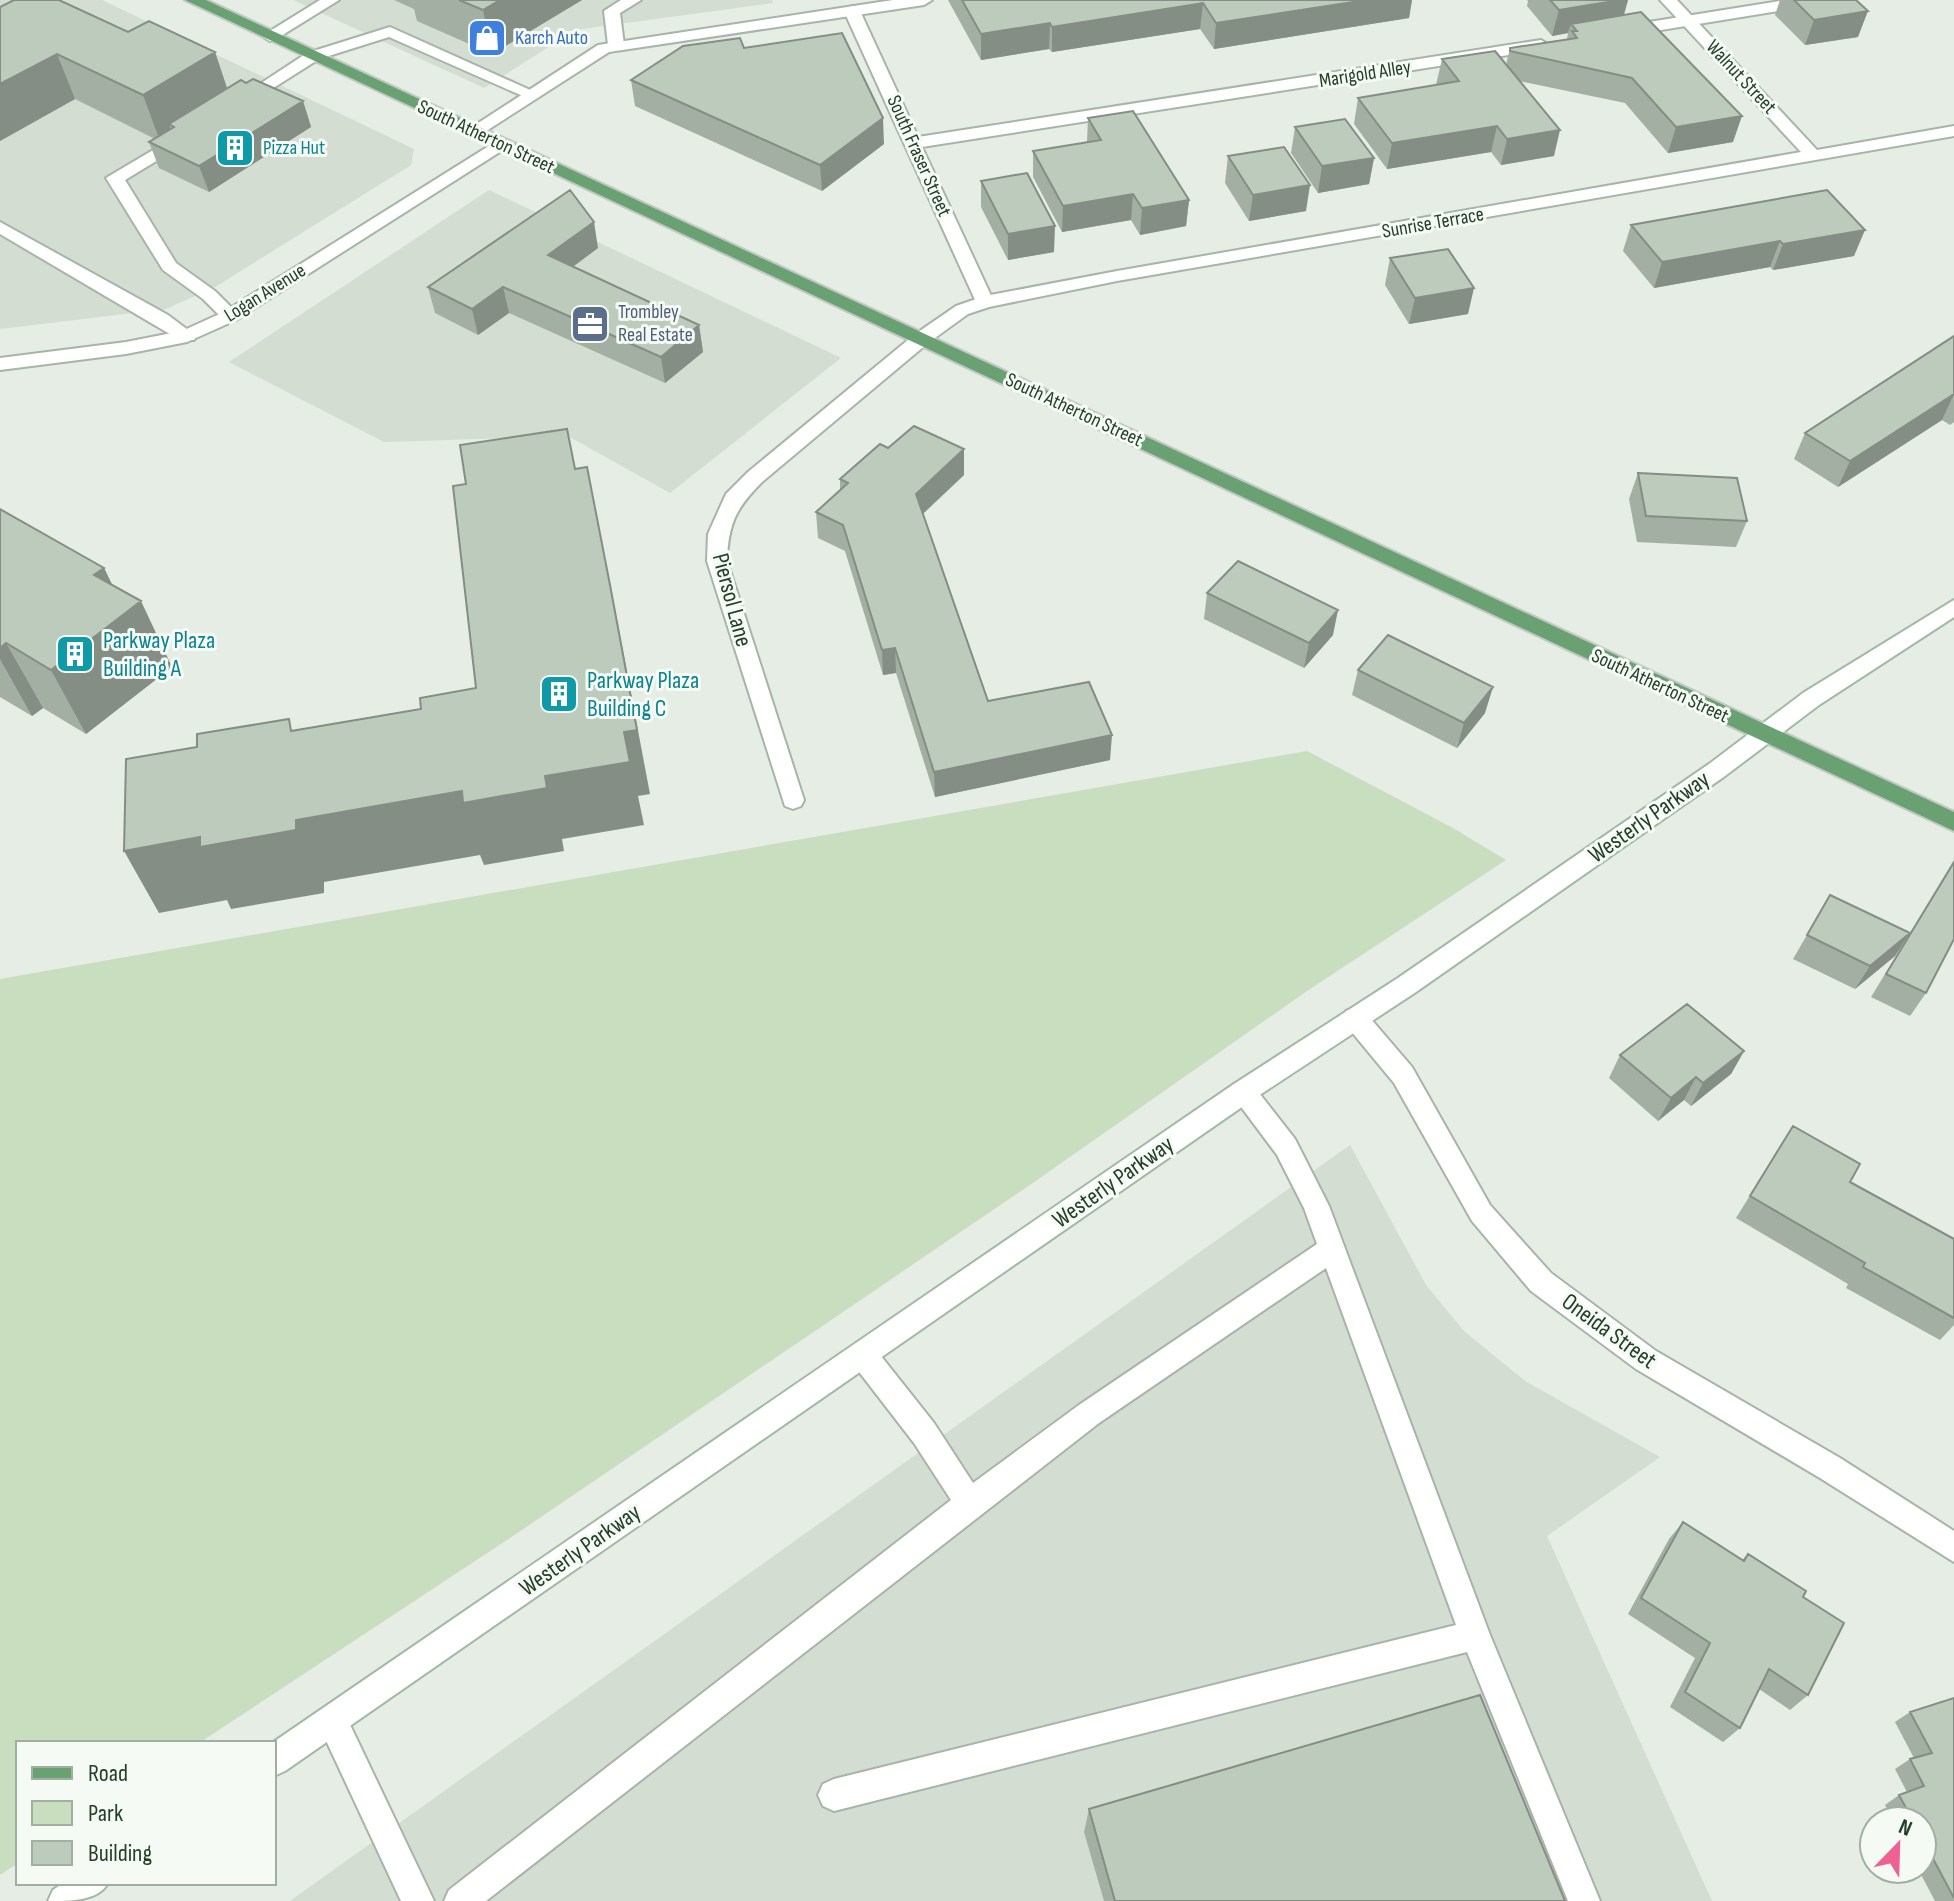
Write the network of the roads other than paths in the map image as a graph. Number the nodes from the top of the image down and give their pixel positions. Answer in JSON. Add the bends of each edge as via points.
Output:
{"nodes":[{"id":1,"x":193,"y":0,"type":"edge"},
{"id":2,"x":331,"y":0,"type":"edge"},
{"id":3,"x":633,"y":0,"type":"edge"},
{"id":4,"x":924,"y":0,"type":"edge"},
{"id":5,"x":1668,"y":0,"type":"edge"},
{"id":6,"x":1815,"y":0,"type":"edge"},
{"id":7,"x":821,"y":8,"type":"edge"},
{"id":8,"x":852,"y":11,"type":"junction"},
{"id":9,"x":1687,"y":21,"type":"junction"},
{"id":10,"x":1609,"y":33,"type":"edge"},
{"id":11,"x":270,"y":36,"type":"junction"},
{"id":12,"x":1563,"y":41,"type":"edge"},
{"id":13,"x":616,"y":45,"type":"junction"},
{"id":14,"x":313,"y":56,"type":"junction"},
{"id":15,"x":531,"y":94,"type":"junction"},
{"id":16,"x":224,"y":111,"type":"edge"},
{"id":17,"x":197,"y":128,"type":"edge"},
{"id":18,"x":474,"y":131,"type":"junction"},
{"id":19,"x":1954,"y":131,"type":"edge"},
{"id":20,"x":913,"y":143,"type":"junction"},
{"id":21,"x":500,"y":144,"type":"junction"},
{"id":22,"x":1813,"y":155,"type":"junction"},
{"id":23,"x":0,"y":227,"type":"edge"},
{"id":24,"x":985,"y":302,"type":"junction"},
{"id":25,"x":230,"y":316,"type":"junction"},
{"id":26,"x":187,"y":336,"type":"junction"},
{"id":27,"x":921,"y":339,"type":"junction"},
{"id":28,"x":0,"y":364,"type":"edge"},
{"id":29,"x":1954,"y":607,"type":"edge"},
{"id":30,"x":1766,"y":735,"type":"junction"},
{"id":31,"x":793,"y":800,"type":"dead end"},
{"id":32,"x":1954,"y":822,"type":"edge"},
{"id":33,"x":1355,"y":1018,"type":"junction"},
{"id":34,"x":1243,"y":1092,"type":"junction"},
{"id":35,"x":1332,"y":1249,"type":"junction"},
{"id":36,"x":863,"y":1355,"type":"junction"},
{"id":37,"x":970,"y":1503,"type":"junction"},
{"id":38,"x":1954,"y":1548,"type":"edge"},
{"id":39,"x":1475,"y":1635,"type":"junction"},
{"id":40,"x":332,"y":1721,"type":"junction"},
{"id":41,"x":276,"y":1759,"type":"edge"},
{"id":42,"x":834,"y":1795,"type":"dead end"},
{"id":43,"x":89,"y":1885,"type":"edge"},
{"id":44,"x":64,"y":1901,"type":"edge"},
{"id":45,"x":418,"y":1901,"type":"edge"},
{"id":46,"x":460,"y":1901,"type":"edge"},
{"id":47,"x":1584,"y":1901,"type":"edge"}],
"edges":[{"from":1,"to":11,"type":"main road","name":"South Atherton Street"},
{"from":2,"to":11,"type":"street"},
{"from":3,"to":13,"type":"street","via":[[612,11]]},
{"from":4,"to":8,"type":"street"},
{"from":5,"to":9,"type":"street","name":"Walnut Street"},
{"from":6,"to":9,"type":"street"},
{"from":7,"to":8,"type":"street"},
{"from":7,"to":13,"type":"street"},
{"from":8,"to":20,"type":"street","name":"South Fraser Street"},
{"from":9,"to":10,"type":"street"},
{"from":9,"to":22,"type":"street","name":"Walnut Street"},
{"from":11,"to":14,"type":"main road","name":"South Atherton Street"},
{"from":12,"to":20,"type":"street","name":"Marigold Alley"},
{"from":13,"to":15,"type":"street"},
{"from":14,"to":15,"type":"street","via":[[390,32]]},
{"from":14,"to":16,"type":"street"},
{"from":14,"to":18,"type":"main road","name":"South Atherton Street"},
{"from":15,"to":18,"type":"street"},
{"from":17,"to":25,"type":"street","via":[[115,178],[169,266]]},
{"from":18,"to":21,"type":"main road","name":"South Atherton Street"},
{"from":19,"to":22,"type":"street","name":"Sunrise Terrace"},
{"from":20,"to":24,"type":"street","name":"South Fraser Street"},
{"from":21,"to":25,"type":"street","name":"Logan Avenue"},
{"from":21,"to":27,"type":"main road","name":"South Atherton Street"},
{"from":22,"to":24,"type":"street","name":"Sunrise Terrace"},
{"from":23,"to":26,"type":"street"},
{"from":24,"to":27,"type":"street","name":"Sunrise Terrace","via":[[962,310]]},
{"from":25,"to":26,"type":"street","name":"Logan Avenue"},
{"from":26,"to":28,"type":"street","name":"Logan Avenue"},
{"from":27,"to":30,"type":"main road","name":"South Atherton Street"},
{"from":27,"to":31,"type":"street","name":"Piersol Lane","via":[[755,477],[733,499],[718,534],[717,561]]},
{"from":29,"to":30,"type":"street","name":"Westerly Parkway","via":[[1811,699]]},
{"from":30,"to":32,"type":"main road","name":"South Atherton Street"},
{"from":30,"to":33,"type":"street","name":"Westerly Parkway"},
{"from":33,"to":34,"type":"street","name":"Westerly Parkway"},
{"from":33,"to":38,"type":"street","name":"Oneida Street","via":[[1403,1075],[1481,1213],[1541,1282],[1646,1360]]},
{"from":34,"to":35,"type":"street","via":[[1286,1147]]},
{"from":34,"to":36,"type":"street","name":"Westerly Parkway"},
{"from":35,"to":37,"type":"street","via":[[1089,1414]]},
{"from":35,"to":39,"type":"street"},
{"from":36,"to":37,"type":"street"},
{"from":36,"to":40,"type":"street","name":"Westerly Parkway"},
{"from":37,"to":46,"type":"street"},
{"from":39,"to":42,"type":"street"},
{"from":39,"to":47,"type":"street"},
{"from":40,"to":41,"type":"street","name":"Westerly Parkway"},
{"from":40,"to":45,"type":"street"},
{"from":43,"to":44,"type":"street"}]}
